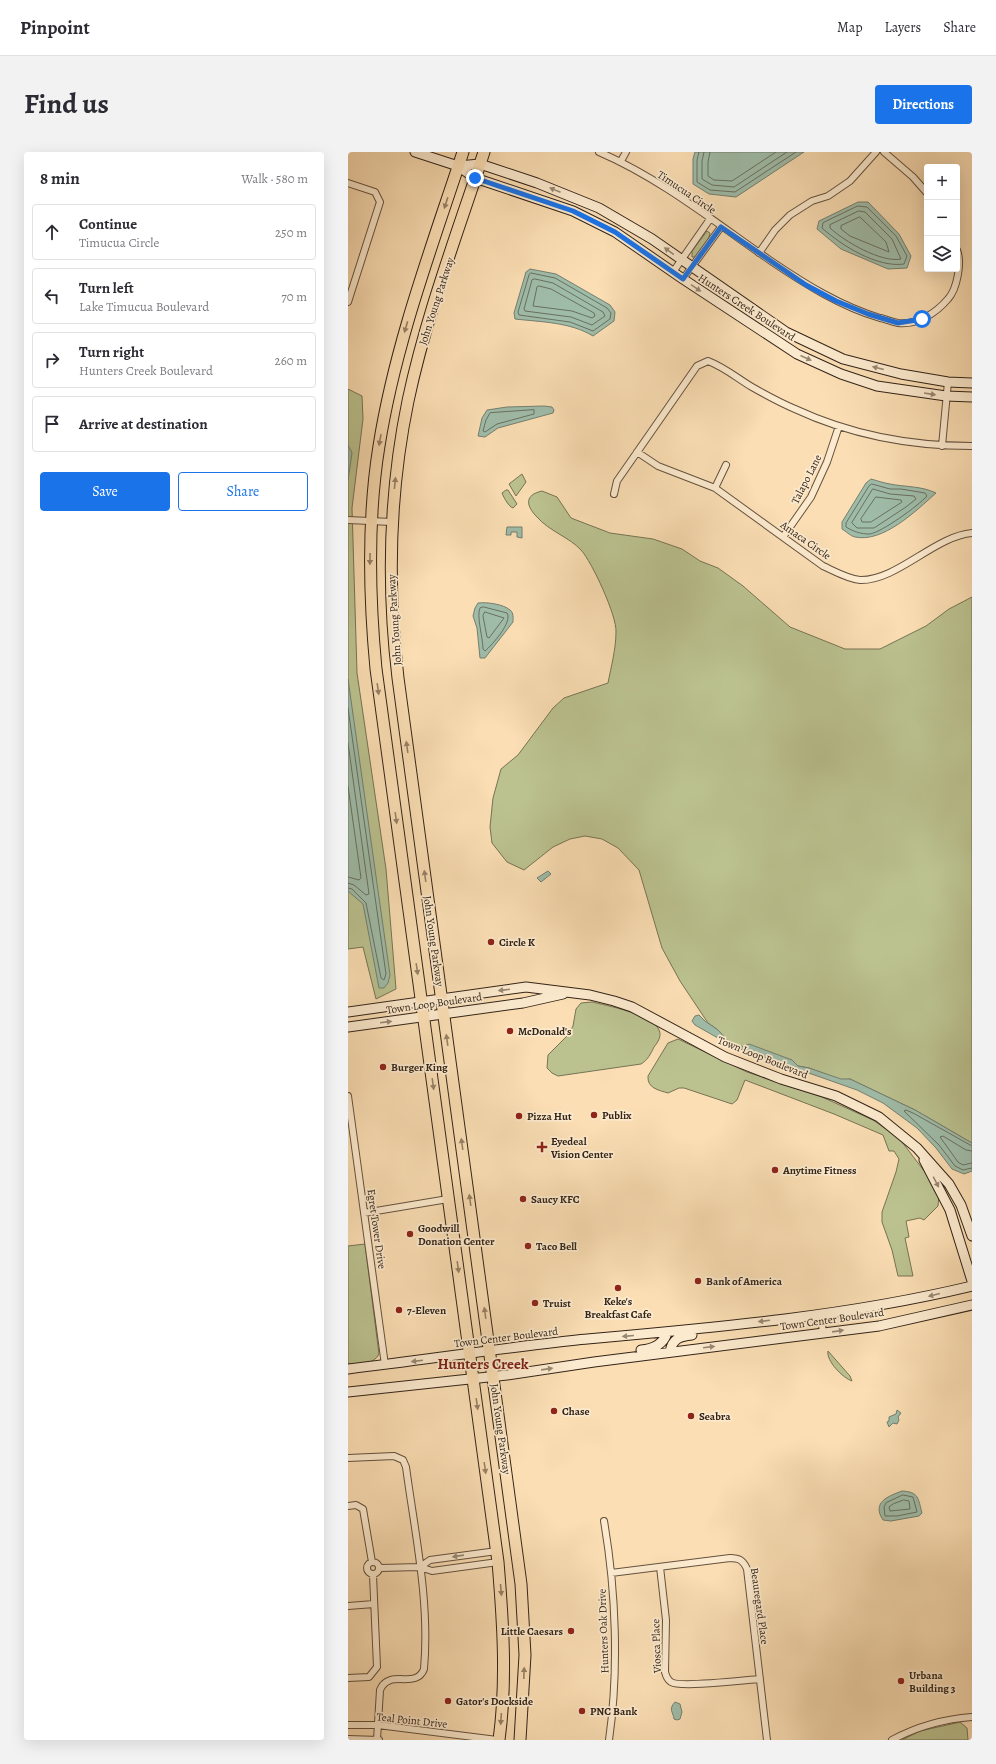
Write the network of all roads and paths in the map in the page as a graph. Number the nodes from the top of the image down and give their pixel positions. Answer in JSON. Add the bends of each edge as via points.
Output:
{"nodes":[{"id":1,"x":415,"y":152,"type":"edge"},
{"id":2,"x":463,"y":152,"type":"edge"},
{"id":3,"x":484,"y":152,"type":"edge"},
{"id":4,"x":599,"y":152,"type":"edge"},
{"id":5,"x":626,"y":152,"type":"edge"},
{"id":6,"x":876,"y":152,"type":"edge"},
{"id":7,"x":884,"y":152,"type":"edge"},
{"id":8,"x":621,"y":162,"type":"junction"},
{"id":9,"x":480,"y":164,"type":"junction"},
{"id":10,"x":458,"y":166,"type":"junction"},
{"id":11,"x":475,"y":178,"type":"junction"},
{"id":12,"x":348,"y":183,"type":"edge"},
{"id":13,"x":924,"y":190,"type":"edge"},
{"id":14,"x":710,"y":219,"type":"junction"},
{"id":15,"x":721,"y":227,"type":"junction"},
{"id":16,"x":759,"y":253,"type":"junction"},
{"id":17,"x":681,"y":260,"type":"junction"},
{"id":18,"x":692,"y":268,"type":"junction"},
{"id":19,"x":673,"y":272,"type":"junction"},
{"id":20,"x":958,"y":272,"type":"edge"},
{"id":21,"x":683,"y":279,"type":"junction"},
{"id":22,"x":348,"y":302,"type":"edge"},
{"id":23,"x":948,"y":382,"type":"junction"},
{"id":24,"x":972,"y":383,"type":"edge"},
{"id":25,"x":946,"y":396,"type":"junction"},
{"id":26,"x":972,"y":397,"type":"edge"},
{"id":27,"x":839,"y":426,"type":"junction"},
{"id":28,"x":942,"y":446,"type":"junction"},
{"id":29,"x":972,"y":446,"type":"edge"},
{"id":30,"x":637,"y":452,"type":"junction"},
{"id":31,"x":726,"y":465,"type":"dead end"},
{"id":32,"x":715,"y":488,"type":"junction"},
{"id":33,"x":614,"y":494,"type":"dead end"},
{"id":34,"x":348,"y":520,"type":"edge"},
{"id":35,"x":371,"y":520,"type":"junction"},
{"id":36,"x":392,"y":522,"type":"junction"},
{"id":37,"x":972,"y":533,"type":"edge"},
{"id":38,"x":783,"y":537,"type":"junction"},
{"id":39,"x":526,"y":987,"type":"junction"},
{"id":40,"x":570,"y":993,"type":"junction"},
{"id":41,"x":442,"y":998,"type":"junction"},
{"id":42,"x":421,"y":1001,"type":"junction"},
{"id":43,"x":514,"y":1004,"type":"junction"},
{"id":44,"x":348,"y":1012,"type":"edge"},
{"id":45,"x":444,"y":1014,"type":"junction"},
{"id":46,"x":424,"y":1017,"type":"junction"},
{"id":47,"x":348,"y":1027,"type":"edge"},
{"id":48,"x":348,"y":1096,"type":"edge"},
{"id":49,"x":917,"y":1148,"type":"junction"},
{"id":50,"x":448,"y":1200,"type":"junction"},
{"id":51,"x":364,"y":1213,"type":"junction"},
{"id":52,"x":972,"y":1236,"type":"edge"},
{"id":53,"x":972,"y":1281,"type":"edge"},
{"id":54,"x":972,"y":1286,"type":"edge"},
{"id":55,"x":972,"y":1304,"type":"edge"},
{"id":56,"x":821,"y":1314,"type":"junction"},
{"id":57,"x":748,"y":1323,"type":"junction"},
{"id":58,"x":667,"y":1333,"type":"junction"},
{"id":59,"x":823,"y":1334,"type":"junction"},
{"id":60,"x":490,"y":1351,"type":"junction"},
{"id":61,"x":670,"y":1352,"type":"junction"},
{"id":62,"x":470,"y":1354,"type":"junction"},
{"id":63,"x":594,"y":1362,"type":"junction"},
{"id":64,"x":385,"y":1365,"type":"junction"},
{"id":65,"x":348,"y":1369,"type":"edge"},
{"id":66,"x":494,"y":1376,"type":"junction"},
{"id":67,"x":473,"y":1378,"type":"junction"},
{"id":68,"x":348,"y":1392,"type":"edge"},
{"id":69,"x":348,"y":1458,"type":"edge"},
{"id":70,"x":348,"y":1506,"type":"edge"},
{"id":71,"x":604,"y":1521,"type":"dead end"},
{"id":72,"x":498,"y":1557,"type":"junction"},
{"id":73,"x":372,"y":1562,"type":"junction"},
{"id":74,"x":420,"y":1567,"type":"junction"},
{"id":75,"x":660,"y":1567,"type":"junction"},
{"id":76,"x":380,"y":1568,"type":"junction"},
{"id":77,"x":611,"y":1573,"type":"junction"},
{"id":78,"x":373,"y":1575,"type":"junction"},
{"id":79,"x":374,"y":1604,"type":"junction"},
{"id":80,"x":348,"y":1606,"type":"edge"},
{"id":81,"x":348,"y":1678,"type":"edge"},
{"id":82,"x":760,"y":1679,"type":"junction"},
{"id":83,"x":972,"y":1717,"type":"edge"},
{"id":84,"x":348,"y":1725,"type":"edge"},
{"id":85,"x":378,"y":1726,"type":"junction"},
{"id":86,"x":348,"y":1739,"type":"edge"},
{"id":87,"x":378,"y":1740,"type":"edge"},
{"id":88,"x":498,"y":1740,"type":"edge"},
{"id":89,"x":520,"y":1740,"type":"edge"},
{"id":90,"x":609,"y":1740,"type":"edge"},
{"id":91,"x":767,"y":1740,"type":"edge"},
{"id":92,"x":892,"y":1740,"type":"edge"}],
"edges":[{"from":1,"to":10,"type":"street","name":"Hunters Creek Boulevard"},
{"from":2,"to":10,"type":"highway","name":"John Young Parkway"},
{"from":3,"to":9,"type":"highway","name":"John Young Parkway"},
{"from":4,"to":8,"type":"street","name":"Timucua Circle"},
{"from":5,"to":8,"type":"street"},
{"from":6,"to":16,"type":"street","via":[[850,181],[828,196],[812,201],[790,215],[775,230]]},
{"from":7,"to":13,"type":"street"},
{"from":8,"to":14,"type":"street","name":"Timucua Circle"},
{"from":9,"to":10,"type":"street","name":"Hunters Creek Boulevard"},
{"from":9,"to":11,"type":"highway","name":"John Young Parkway"},
{"from":17,"to":9,"type":"street","name":"Hunters Creek Boulevard","one_way":true,"via":[[652,239],[599,208]]},
{"from":10,"to":11,"type":"street","name":"Hunters Creek Boulevard"},
{"from":10,"to":35,"type":"highway","name":"John Young Parkway","one_way":true,"via":[[410,314],[390,388],[379,445]]},
{"from":11,"to":19,"type":"street","name":"Hunters Creek Boulevard","via":[[573,211],[615,232]]},
{"from":36,"to":11,"type":"highway","name":"John Young Parkway","one_way":true,"via":[[399,449],[414,376]]},
{"from":12,"to":22,"type":"street","via":[[375,192],[380,202]]},
{"from":14,"to":15,"type":"street","name":"Timucua Circle"},
{"from":14,"to":17,"type":"street"},
{"from":15,"to":16,"type":"street","name":"Timucua Circle"},
{"from":15,"to":18,"type":"street"},
{"from":16,"to":20,"type":"street","name":"Timucua Circle","via":[[806,285],[836,301],[898,323],[922,319],[938,310],[951,295]]},
{"from":17,"to":18,"type":"street","name":"Hunters Creek Boulevard"},
{"from":17,"to":19,"type":"street"},
{"from":18,"to":21,"type":"street"},
{"from":23,"to":18,"type":"street","name":"Hunters Creek Boulevard","one_way":true,"via":[[901,374],[843,359],[786,332]]},
{"from":19,"to":21,"type":"street","name":"Hunters Creek Boulevard"},
{"from":21,"to":25,"type":"street","name":"Hunters Creek Boulevard","one_way":true,"via":[[797,354],[841,374],[877,386]]},
{"from":23,"to":24,"type":"street","name":"Hunters Creek Boulevard"},
{"from":23,"to":25,"type":"street"},
{"from":25,"to":26,"type":"street","name":"Hunters Creek Boulevard"},
{"from":25,"to":28,"type":"street"},
{"from":27,"to":28,"type":"street","via":[[890,440]]},
{"from":27,"to":30,"type":"street","via":[[796,410],[708,361],[697,366]]},
{"from":27,"to":38,"type":"street","name":"Talapo Lane","via":[[827,462],[811,497]]},
{"from":28,"to":29,"type":"street"},
{"from":30,"to":32,"type":"street","name":"Amaca Circle","via":[[658,466]]},
{"from":30,"to":33,"type":"street","via":[[617,481]]},
{"from":31,"to":32,"type":"street"},
{"from":32,"to":38,"type":"street","name":"Amaca Circle"},
{"from":34,"to":35,"type":"street"},
{"from":35,"to":36,"type":"street"},
{"from":35,"to":42,"type":"highway","name":"John Young Parkway","one_way":true,"via":[[370,596],[376,669]]},
{"from":41,"to":36,"type":"highway","name":"John Young Parkway","one_way":true,"via":[[394,648],[390,582]]},
{"from":37,"to":38,"type":"street","name":"Amaca Circle","via":[[963,534],[936,546],[884,575],[860,580],[823,566]]},
{"from":39,"to":40,"type":"street","name":"Town Loop Boulevard"},
{"from":39,"to":41,"type":"street","name":"Town Loop Boulevard","one_way":true},
{"from":39,"to":43,"type":"street","via":[[521,999]]},
{"from":40,"to":43,"type":"street","name":"Town Loop Boulevard"},
{"from":40,"to":49,"type":"street","name":"Town Loop Boulevard","via":[[614,1000],[725,1057],[780,1079],[836,1096],[879,1117]]},
{"from":41,"to":42,"type":"street","name":"Town Loop Boulevard"},
{"from":41,"to":45,"type":"highway","name":"John Young Parkway"},
{"from":42,"to":44,"type":"street","name":"Town Loop Boulevard"},
{"from":42,"to":46,"type":"highway","name":"John Young Parkway"},
{"from":43,"to":45,"type":"street","name":"Town Loop Boulevard"},
{"from":45,"to":46,"type":"street","name":"Town Loop Boulevard"},
{"from":60,"to":45,"type":"highway","name":"John Young Parkway","one_way":true},
{"from":47,"to":46,"type":"street","name":"Town Loop Boulevard","one_way":true},
{"from":46,"to":50,"type":"highway","name":"John Young Parkway","one_way":true},
{"from":48,"to":51,"type":"street","name":"Egret Tower Drive"},
{"from":49,"to":52,"type":"street","name":"Town Loop Boulevard","via":[[949,1184],[961,1205]]},
{"from":49,"to":53,"type":"street","name":"Town Loop Boulevard","one_way":true,"via":[[950,1210]]},
{"from":50,"to":51,"type":"street"},
{"from":50,"to":62,"type":"highway","name":"John Young Parkway","one_way":true},
{"from":51,"to":64,"type":"street","name":"Egret Tower Drive"},
{"from":54,"to":56,"type":"street","name":"Town Center Boulevard","one_way":true,"via":[[899,1302]]},
{"from":59,"to":55,"type":"street","name":"Town Center Boulevard","one_way":true,"via":[[879,1326]]},
{"from":56,"to":57,"type":"street","name":"Town Center Boulevard","one_way":true},
{"from":56,"to":59,"type":"street"},
{"from":57,"to":58,"type":"street","name":"Town Center Boulevard"},
{"from":57,"to":61,"type":"street","name":"Town Center Boulevard","via":[[731,1330],[676,1339],[671,1344]]},
{"from":58,"to":60,"type":"street","name":"Town Center Boulevard","one_way":true},
{"from":58,"to":63,"type":"street","name":"Town Center Boulevard","via":[[665,1340],[649,1349],[607,1355]]},
{"from":61,"to":59,"type":"street","name":"Town Center Boulevard","one_way":true},
{"from":60,"to":62,"type":"street","name":"Town Center Boulevard"},
{"from":60,"to":66,"type":"highway","name":"John Young Parkway"},
{"from":61,"to":63,"type":"street","name":"Town Center Boulevard"},
{"from":62,"to":64,"type":"street","name":"Town Center Boulevard","one_way":true},
{"from":62,"to":67,"type":"highway","name":"John Young Parkway"},
{"from":66,"to":63,"type":"street","name":"Town Center Boulevard","one_way":true},
{"from":64,"to":65,"type":"street","name":"Town Center Boulevard"},
{"from":66,"to":67,"type":"street","name":"Town Center Boulevard"},
{"from":89,"to":66,"type":"highway","name":"John Young Parkway","one_way":true,"via":[[525,1655],[522,1597]]},
{"from":67,"to":68,"type":"street","name":"Town Center Boulevard"},
{"from":67,"to":72,"type":"highway","name":"John Young Parkway","one_way":true},
{"from":69,"to":74,"type":"street","via":[[394,1456],[403,1460]]},
{"from":70,"to":73,"type":"street","via":[[356,1505],[363,1509]]},
{"from":71,"to":77,"type":"street","name":"Hunters Oak Drive"},
{"from":72,"to":74,"type":"street","via":[[432,1571]]},
{"from":72,"to":74,"type":"street","one_way":true,"via":[[430,1560]]},
{"from":72,"to":88,"type":"highway","name":"John Young Parkway","one_way":true,"via":[[504,1650]]},
{"from":73,"to":76,"type":"street","via":[[378,1563]]},
{"from":73,"to":78,"type":"street","via":[[367,1570]]},
{"from":74,"to":76,"type":"street"},
{"from":74,"to":85,"type":"street","via":[[425,1621],[424,1669],[416,1678],[392,1679],[384,1683],[380,1690]]},
{"from":75,"to":77,"type":"street","name":"Beauregard Place"},
{"from":75,"to":82,"type":"street","name":"Beauregard Place","via":[[730,1558],[744,1562]]},
{"from":75,"to":82,"type":"street","name":"Viosca Place","via":[[666,1620],[665,1672],[671,1682],[684,1684]]},
{"from":76,"to":78,"type":"street"},
{"from":77,"to":90,"type":"street","name":"Hunters Oak Drive","via":[[614,1685]]},
{"from":78,"to":79,"type":"street"},
{"from":79,"to":80,"type":"street"},
{"from":79,"to":81,"type":"street","via":[[377,1667],[369,1677]]},
{"from":82,"to":91,"type":"street","name":"Beauregard Place"},
{"from":83,"to":92,"type":"street","via":[[941,1721]]},
{"from":84,"to":85,"type":"street","name":"Teal Point Drive"},
{"from":85,"to":87,"type":"street"},
{"from":85,"to":88,"type":"street","name":"Teal Point Drive"},
{"from":86,"to":87,"type":"street"}]}
